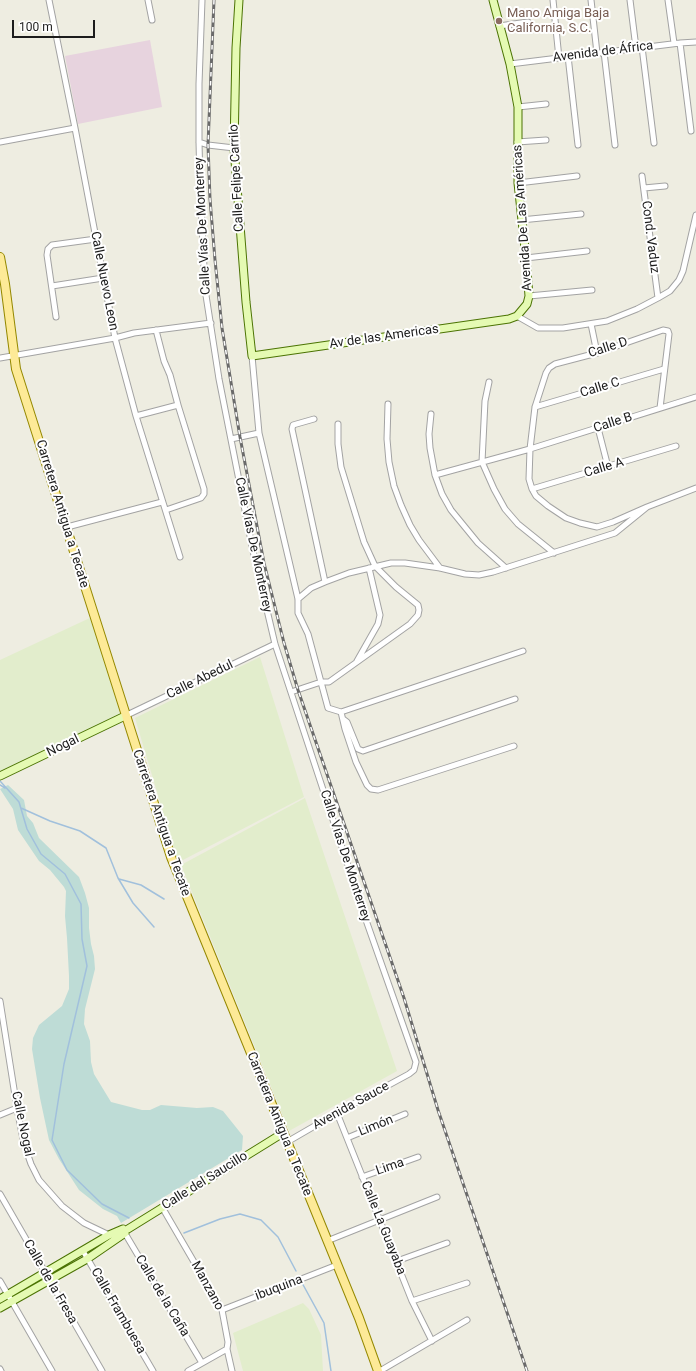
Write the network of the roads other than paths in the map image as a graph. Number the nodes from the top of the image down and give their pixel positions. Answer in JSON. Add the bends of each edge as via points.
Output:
{"nodes":[{"id":1,"x":49,"y":0,"type":"edge"},
{"id":2,"x":148,"y":0,"type":"edge"},
{"id":3,"x":202,"y":0,"type":"edge"},
{"id":4,"x":239,"y":0,"type":"edge"},
{"id":5,"x":493,"y":0,"type":"edge"},
{"id":6,"x":553,"y":0,"type":"edge"},
{"id":7,"x":591,"y":0,"type":"edge"},
{"id":8,"x":630,"y":0,"type":"edge"},
{"id":9,"x":668,"y":0,"type":"edge"},
{"id":10,"x":152,"y":20,"type":"dead end"},
{"id":11,"x":528,"y":22,"type":"dead end"},
{"id":12,"x":499,"y":26,"type":"junction"},
{"id":13,"x":696,"y":42,"type":"edge"},
{"id":14,"x":677,"y":43,"type":"junction"},
{"id":15,"x":642,"y":47,"type":"junction"},
{"id":16,"x":636,"y":48,"type":"junction"},
{"id":17,"x":604,"y":52,"type":"junction"},
{"id":18,"x":597,"y":53,"type":"junction"},
{"id":19,"x":568,"y":56,"type":"junction"},
{"id":20,"x":559,"y":58,"type":"junction"},
{"id":21,"x":510,"y":64,"type":"junction"},
{"id":22,"x":546,"y":104,"type":"dead end"},
{"id":23,"x":518,"y":107,"type":"junction"},
{"id":24,"x":75,"y":128,"type":"junction"},
{"id":25,"x":691,"y":131,"type":"dead end"},
{"id":26,"x":546,"y":140,"type":"dead end"},
{"id":27,"x":0,"y":142,"type":"edge"},
{"id":28,"x":199,"y":142,"type":"junction"},
{"id":29,"x":517,"y":142,"type":"junction"},
{"id":30,"x":654,"y":143,"type":"dead end"},
{"id":31,"x":616,"y":144,"type":"dead end"},
{"id":32,"x":578,"y":145,"type":"dead end"},
{"id":33,"x":234,"y":148,"type":"junction"},
{"id":34,"x":577,"y":176,"type":"dead end"},
{"id":35,"x":642,"y":176,"type":"dead end"},
{"id":36,"x":518,"y":183,"type":"junction"},
{"id":37,"x":665,"y":186,"type":"dead end"},
{"id":38,"x":644,"y":188,"type":"junction"},
{"id":39,"x":581,"y":214,"type":"dead end"},
{"id":40,"x":696,"y":215,"type":"edge"},
{"id":41,"x":521,"y":220,"type":"junction"},
{"id":42,"x":96,"y":239,"type":"junction"},
{"id":43,"x":587,"y":251,"type":"dead end"},
{"id":44,"x":0,"y":257,"type":"edge"},
{"id":45,"x":526,"y":258,"type":"junction"},
{"id":46,"x":103,"y":278,"type":"junction"},
{"id":47,"x":52,"y":286,"type":"junction"},
{"id":48,"x":592,"y":290,"type":"dead end"},
{"id":49,"x":529,"y":296,"type":"junction"},
{"id":50,"x":658,"y":298,"type":"junction"},
{"id":51,"x":56,"y":316,"type":"dead end"},
{"id":52,"x":517,"y":316,"type":"junction"},
{"id":53,"x":211,"y":322,"type":"junction"},
{"id":54,"x":591,"y":324,"type":"junction"},
{"id":55,"x":156,"y":330,"type":"junction"},
{"id":56,"x":115,"y":338,"type":"junction"},
{"id":57,"x":597,"y":352,"type":"junction"},
{"id":58,"x":14,"y":356,"type":"junction"},
{"id":59,"x":252,"y":356,"type":"junction"},
{"id":60,"x":0,"y":358,"type":"edge"},
{"id":61,"x":664,"y":369,"type":"junction"},
{"id":62,"x":490,"y":382,"type":"dead end"},
{"id":63,"x":696,"y":397,"type":"edge"},
{"id":64,"x":388,"y":404,"type":"dead end"},
{"id":65,"x":178,"y":405,"type":"junction"},
{"id":66,"x":535,"y":407,"type":"junction"},
{"id":67,"x":660,"y":408,"type":"junction"},
{"id":68,"x":431,"y":414,"type":"dead end"},
{"id":69,"x":136,"y":416,"type":"junction"},
{"id":70,"x":314,"y":419,"type":"dead end"},
{"id":71,"x":338,"y":424,"type":"dead end"},
{"id":72,"x":598,"y":428,"type":"junction"},
{"id":73,"x":260,"y":433,"type":"junction"},
{"id":74,"x":230,"y":439,"type":"junction"},
{"id":75,"x":676,"y":446,"type":"dead end"},
{"id":76,"x":530,"y":449,"type":"junction"},
{"id":77,"x":482,"y":462,"type":"junction"},
{"id":78,"x":608,"y":467,"type":"junction"},
{"id":79,"x":435,"y":475,"type":"junction"},
{"id":80,"x":696,"y":488,"type":"edge"},
{"id":81,"x":532,"y":489,"type":"junction"},
{"id":82,"x":162,"y":502,"type":"junction"},
{"id":83,"x":647,"y":507,"type":"junction"},
{"id":84,"x":166,"y":510,"type":"junction"},
{"id":85,"x":66,"y":527,"type":"junction"},
{"id":86,"x":554,"y":553,"type":"junction"},
{"id":87,"x":180,"y":557,"type":"dead end"},
{"id":88,"x":372,"y":567,"type":"junction"},
{"id":89,"x":440,"y":568,"type":"junction"},
{"id":90,"x":506,"y":568,"type":"junction"},
{"id":91,"x":325,"y":582,"type":"junction"},
{"id":92,"x":298,"y":599,"type":"junction"},
{"id":93,"x":275,"y":644,"type":"junction"},
{"id":94,"x":523,"y":651,"type":"dead end"},
{"id":95,"x":355,"y":664,"type":"junction"},
{"id":96,"x":321,"y":682,"type":"junction"},
{"id":97,"x":291,"y":692,"type":"junction"},
{"id":98,"x":515,"y":699,"type":"dead end"},
{"id":99,"x":341,"y":712,"type":"junction"},
{"id":100,"x":125,"y":716,"type":"junction"},
{"id":101,"x":343,"y":719,"type":"junction"},
{"id":102,"x":514,"y":746,"type":"dead end"},
{"id":103,"x":0,"y":776,"type":"edge"},
{"id":104,"x":0,"y":1001,"type":"edge"},
{"id":105,"x":414,"y":1070,"type":"joint"},
{"id":106,"x":17,"y":1108,"type":"junction"},
{"id":107,"x":1,"y":1113,"type":"edge"},
{"id":108,"x":337,"y":1113,"type":"junction"},
{"id":109,"x":405,"y":1114,"type":"dead end"},
{"id":110,"x":283,"y":1132,"type":"junction"},
{"id":111,"x":347,"y":1138,"type":"junction"},
{"id":112,"x":287,"y":1142,"type":"junction"},
{"id":113,"x":418,"y":1157,"type":"dead end"},
{"id":114,"x":362,"y":1177,"type":"junction"},
{"id":115,"x":0,"y":1194,"type":"edge"},
{"id":116,"x":437,"y":1197,"type":"dead end"},
{"id":117,"x":162,"y":1207,"type":"junction"},
{"id":118,"x":379,"y":1219,"type":"junction"},
{"id":119,"x":125,"y":1230,"type":"junction"},
{"id":120,"x":109,"y":1235,"type":"junction"},
{"id":121,"x":327,"y":1241,"type":"junction"},
{"id":122,"x":447,"y":1242,"type":"dead end"},
{"id":123,"x":83,"y":1251,"type":"junction"},
{"id":124,"x":87,"y":1259,"type":"junction"},
{"id":125,"x":397,"y":1261,"type":"junction"},
{"id":126,"x":337,"y":1265,"type":"junction"},
{"id":127,"x":47,"y":1277,"type":"junction"},
{"id":128,"x":0,"y":1281,"type":"edge"},
{"id":129,"x":467,"y":1283,"type":"dead end"},
{"id":130,"x":9,"y":1298,"type":"junction"},
{"id":131,"x":0,"y":1299,"type":"edge"},
{"id":132,"x":412,"y":1301,"type":"junction"},
{"id":133,"x":0,"y":1308,"type":"edge"},
{"id":134,"x":222,"y":1310,"type":"junction"},
{"id":135,"x":467,"y":1320,"type":"dead end"},
{"id":136,"x":432,"y":1341,"type":"junction"},
{"id":137,"x":227,"y":1349,"type":"junction"},
{"id":138,"x":202,"y":1363,"type":"junction"},
{"id":139,"x":52,"y":1371,"type":"edge"},
{"id":140,"x":102,"y":1371,"type":"edge"},
{"id":141,"x":153,"y":1371,"type":"edge"},
{"id":142,"x":188,"y":1371,"type":"edge"},
{"id":143,"x":232,"y":1371,"type":"edge"},
{"id":144,"x":379,"y":1371,"type":"edge"}],
"edges":[{"from":1,"to":24,"type":"street","name":"Calle Nuevo Leon"},
{"from":2,"to":10,"type":"street"},
{"from":3,"to":28,"type":"street","name":"Calle Vías De Monterrey"},
{"from":4,"to":33,"type":"street","name":"Calle Felipe Carrilo"},
{"from":5,"to":12,"type":"street","name":"Avenida De Las Américas"},
{"from":6,"to":20,"type":"street"},
{"from":7,"to":18,"type":"street"},
{"from":8,"to":16,"type":"street"},
{"from":9,"to":14,"type":"street"},
{"from":11,"to":12,"type":"street"},
{"from":12,"to":21,"type":"street","name":"Avenida De Las Américas"},
{"from":13,"to":14,"type":"street","name":"Avenida de África"},
{"from":14,"to":15,"type":"street","name":"Avenida de África"},
{"from":14,"to":25,"type":"street"},
{"from":15,"to":16,"type":"street","name":"Avenida de África"},
{"from":15,"to":30,"type":"street"},
{"from":16,"to":17,"type":"street","name":"Avenida de África"},
{"from":17,"to":18,"type":"street","name":"Avenida de África"},
{"from":17,"to":31,"type":"street"},
{"from":18,"to":19,"type":"street","name":"Avenida de África"},
{"from":19,"to":20,"type":"street","name":"Avenida de África"},
{"from":19,"to":32,"type":"street"},
{"from":20,"to":21,"type":"street","name":"Avenida de África"},
{"from":21,"to":23,"type":"street","name":"Avenida De Las Américas"},
{"from":22,"to":23,"type":"street"},
{"from":23,"to":29,"type":"street","name":"Avenida De Las Américas"},
{"from":24,"to":27,"type":"street"},
{"from":24,"to":42,"type":"street","name":"Calle Nuevo Leon"},
{"from":26,"to":29,"type":"street"},
{"from":28,"to":33,"type":"street"},
{"from":28,"to":53,"type":"street","name":"Calle Vías De Monterrey","via":[[203,264]]},
{"from":29,"to":36,"type":"street","name":"Avenida De Las Américas"},
{"from":33,"to":59,"type":"street","name":"Calle Felipe Carrilo"},
{"from":34,"to":36,"type":"street"},
{"from":35,"to":38,"type":"street","name":"Cond. Vaduz"},
{"from":36,"to":41,"type":"street","name":"Avenida De Las Américas"},
{"from":37,"to":38,"type":"street"},
{"from":38,"to":50,"type":"street","name":"Cond. Vaduz"},
{"from":39,"to":41,"type":"street"},
{"from":40,"to":50,"type":"street","via":[[679,280],[670,291]]},
{"from":41,"to":45,"type":"street","name":"Avenida De Las Américas"},
{"from":42,"to":46,"type":"street","name":"Calle Nuevo Leon"},
{"from":42,"to":47,"type":"street","via":[[52,245],[48,249]]},
{"from":43,"to":45,"type":"street"},
{"from":44,"to":58,"type":"main road","name":"Carretera Antigua a Tecate"},
{"from":45,"to":49,"type":"street","name":"Avenida De Las Américas"},
{"from":46,"to":47,"type":"street"},
{"from":46,"to":56,"type":"street","name":"Calle Nuevo Leon"},
{"from":47,"to":51,"type":"street"},
{"from":48,"to":49,"type":"street"},
{"from":49,"to":52,"type":"street","name":"Avenida De Las Américas","via":[[527,304]]},
{"from":50,"to":54,"type":"street","via":[[607,321]]},
{"from":52,"to":54,"type":"street","via":[[538,328]]},
{"from":52,"to":59,"type":"street","name":"Av de las Americas"},
{"from":53,"to":55,"type":"street"},
{"from":53,"to":74,"type":"street","name":"Calle Vías De Monterrey"},
{"from":54,"to":57,"type":"street"},
{"from":55,"to":56,"type":"street"},
{"from":55,"to":65,"type":"street"},
{"from":56,"to":58,"type":"street"},
{"from":56,"to":69,"type":"street","name":"Calle Nuevo Leon"},
{"from":57,"to":61,"type":"street","name":"Calle D","via":[[663,330],[668,331]]},
{"from":57,"to":66,"type":"street","name":"Calle D","via":[[549,368]]},
{"from":58,"to":60,"type":"street"},
{"from":58,"to":85,"type":"main road","name":"Carretera Antigua a Tecate"},
{"from":59,"to":73,"type":"street"},
{"from":61,"to":66,"type":"street","name":"Calle C"},
{"from":61,"to":67,"type":"street"},
{"from":62,"to":77,"type":"street","via":[[485,401]]},
{"from":63,"to":67,"type":"street","name":"Calle B"},
{"from":64,"to":89,"type":"street","via":[[387,439],[394,486],[410,525]]},
{"from":65,"to":69,"type":"street"},
{"from":65,"to":84,"type":"street","via":[[204,494],[201,498]]},
{"from":66,"to":76,"type":"street"},
{"from":67,"to":72,"type":"street","name":"Calle B"},
{"from":68,"to":79,"type":"street","via":[[429,434]]},
{"from":69,"to":82,"type":"street","name":"Calle Nuevo Leon"},
{"from":70,"to":91,"type":"street","via":[[292,425],[292,429]]},
{"from":71,"to":88,"type":"street","via":[[341,467]]},
{"from":72,"to":76,"type":"street","name":"Calle B"},
{"from":72,"to":78,"type":"street"},
{"from":73,"to":74,"type":"street"},
{"from":73,"to":92,"type":"street"},
{"from":74,"to":93,"type":"street","name":"Calle Vías De Monterrey"},
{"from":75,"to":78,"type":"street","name":"Calle A"},
{"from":76,"to":77,"type":"street","name":"Calle B"},
{"from":76,"to":81,"type":"street","via":[[529,479]]},
{"from":77,"to":79,"type":"street","name":"Calle B"},
{"from":77,"to":86,"type":"street","via":[[505,509],[518,524]]},
{"from":78,"to":81,"type":"street","name":"Calle A"},
{"from":79,"to":90,"type":"street","via":[[442,494],[465,528]]},
{"from":80,"to":83,"type":"street"},
{"from":81,"to":83,"type":"street","via":[[536,496],[566,518],[596,527]]},
{"from":82,"to":84,"type":"street","name":"Calle Nuevo Leon"},
{"from":82,"to":85,"type":"street"},
{"from":83,"to":86,"type":"street","via":[[615,533]]},
{"from":84,"to":87,"type":"street","name":"Calle Nuevo Leon"},
{"from":85,"to":100,"type":"main road","name":"Carretera Antigua a Tecate"},
{"from":86,"to":90,"type":"street"},
{"from":88,"to":89,"type":"street","via":[[405,563]]},
{"from":88,"to":91,"type":"street"},
{"from":88,"to":95,"type":"street","via":[[380,615],[378,624]]},
{"from":88,"to":95,"type":"street","via":[[418,605],[419,610],[410,624]]},
{"from":89,"to":90,"type":"street","via":[[479,575]]},
{"from":91,"to":92,"type":"street"},
{"from":92,"to":96,"type":"street","via":[[298,613],[308,634]]},
{"from":93,"to":97,"type":"street","name":"Calle Vías De Monterrey"},
{"from":93,"to":100,"type":"street","name":"Calle Abedul"},
{"from":94,"to":99,"type":"street"},
{"from":95,"to":96,"type":"street","via":[[329,682]]},
{"from":96,"to":97,"type":"street"},
{"from":96,"to":99,"type":"street","via":[[328,708]]},
{"from":97,"to":105,"type":"street","name":"Calle Vías De Monterrey","via":[[416,1062]]},
{"from":98,"to":101,"type":"street","via":[[363,751],[358,749],[347,722]]},
{"from":99,"to":101,"type":"street"},
{"from":100,"to":103,"type":"street","name":"Nogal"},
{"from":100,"to":110,"type":"main road","name":"Carretera Antigua a Tecate","via":[[179,879]]},
{"from":101,"to":102,"type":"street","via":[[356,762],[367,785],[378,790]]},
{"from":104,"to":106,"type":"street","name":"Calle Nogal"},
{"from":105,"to":108,"type":"street","name":"Avenida Sauce"},
{"from":106,"to":107,"type":"street"},
{"from":106,"to":120,"type":"street","name":"Calle Nogal","via":[[24,1144],[40,1180],[62,1206],[84,1223]]},
{"from":108,"to":111,"type":"street","name":"Calle La Guayaba"},
{"from":108,"to":112,"type":"street","name":"Avenida Sauce"},
{"from":109,"to":111,"type":"street","name":"Limón"},
{"from":110,"to":112,"type":"main road","name":"Carretera Antigua a Tecate"},
{"from":110,"to":117,"type":"street","name":"Calle del Saucillo"},
{"from":111,"to":114,"type":"street","name":"Calle La Guayaba"},
{"from":112,"to":121,"type":"main road","name":"Carretera Antigua a Tecate"},
{"from":113,"to":114,"type":"street","name":"Lima"},
{"from":114,"to":118,"type":"street","name":"Calle La Guayaba"},
{"from":115,"to":127,"type":"street","name":"Calle de la Fresa"},
{"from":116,"to":118,"type":"street"},
{"from":117,"to":119,"type":"street","name":"Calle del Saucillo"},
{"from":117,"to":134,"type":"street","name":"Manzano"},
{"from":118,"to":121,"type":"street"},
{"from":118,"to":125,"type":"street","name":"Calle La Guayaba"},
{"from":119,"to":120,"type":"street","name":"Calle del Saucillo"},
{"from":119,"to":124,"type":"street","name":"Calle del Saucillo"},
{"from":119,"to":138,"type":"street","name":"Calle de la Caña"},
{"from":120,"to":123,"type":"street","name":"Calle del Saucillo"},
{"from":121,"to":126,"type":"main road","name":"Carretera Antigua a Tecate"},
{"from":122,"to":125,"type":"street"},
{"from":123,"to":124,"type":"street","name":"Calle Frambuesa"},
{"from":123,"to":127,"type":"street","name":"Calle del Saucillo"},
{"from":124,"to":127,"type":"street","name":"Calle del Saucillo"},
{"from":124,"to":141,"type":"street","name":"Calle Frambuesa"},
{"from":125,"to":132,"type":"street","name":"Calle La Guayaba"},
{"from":126,"to":134,"type":"street","name":"ibuquina"},
{"from":126,"to":144,"type":"main road","name":"Carretera Antigua a Tecate"},
{"from":127,"to":130,"type":"street","name":"Calle del Saucillo"},
{"from":127,"to":140,"type":"street","name":"Calle de la Fresa"},
{"from":128,"to":130,"type":"street"},
{"from":129,"to":132,"type":"street"},
{"from":130,"to":131,"type":"street","name":"Calle del Saucillo"},
{"from":130,"to":133,"type":"street","name":"Calle del Saucillo"},
{"from":130,"to":139,"type":"street"},
{"from":132,"to":136,"type":"street","name":"Calle La Guayaba"},
{"from":134,"to":137,"type":"street","name":"Manzano"},
{"from":135,"to":136,"type":"street"},
{"from":136,"to":144,"type":"street"},
{"from":137,"to":138,"type":"street"},
{"from":137,"to":143,"type":"street","name":"Manzano"},
{"from":138,"to":142,"type":"street"}]}
